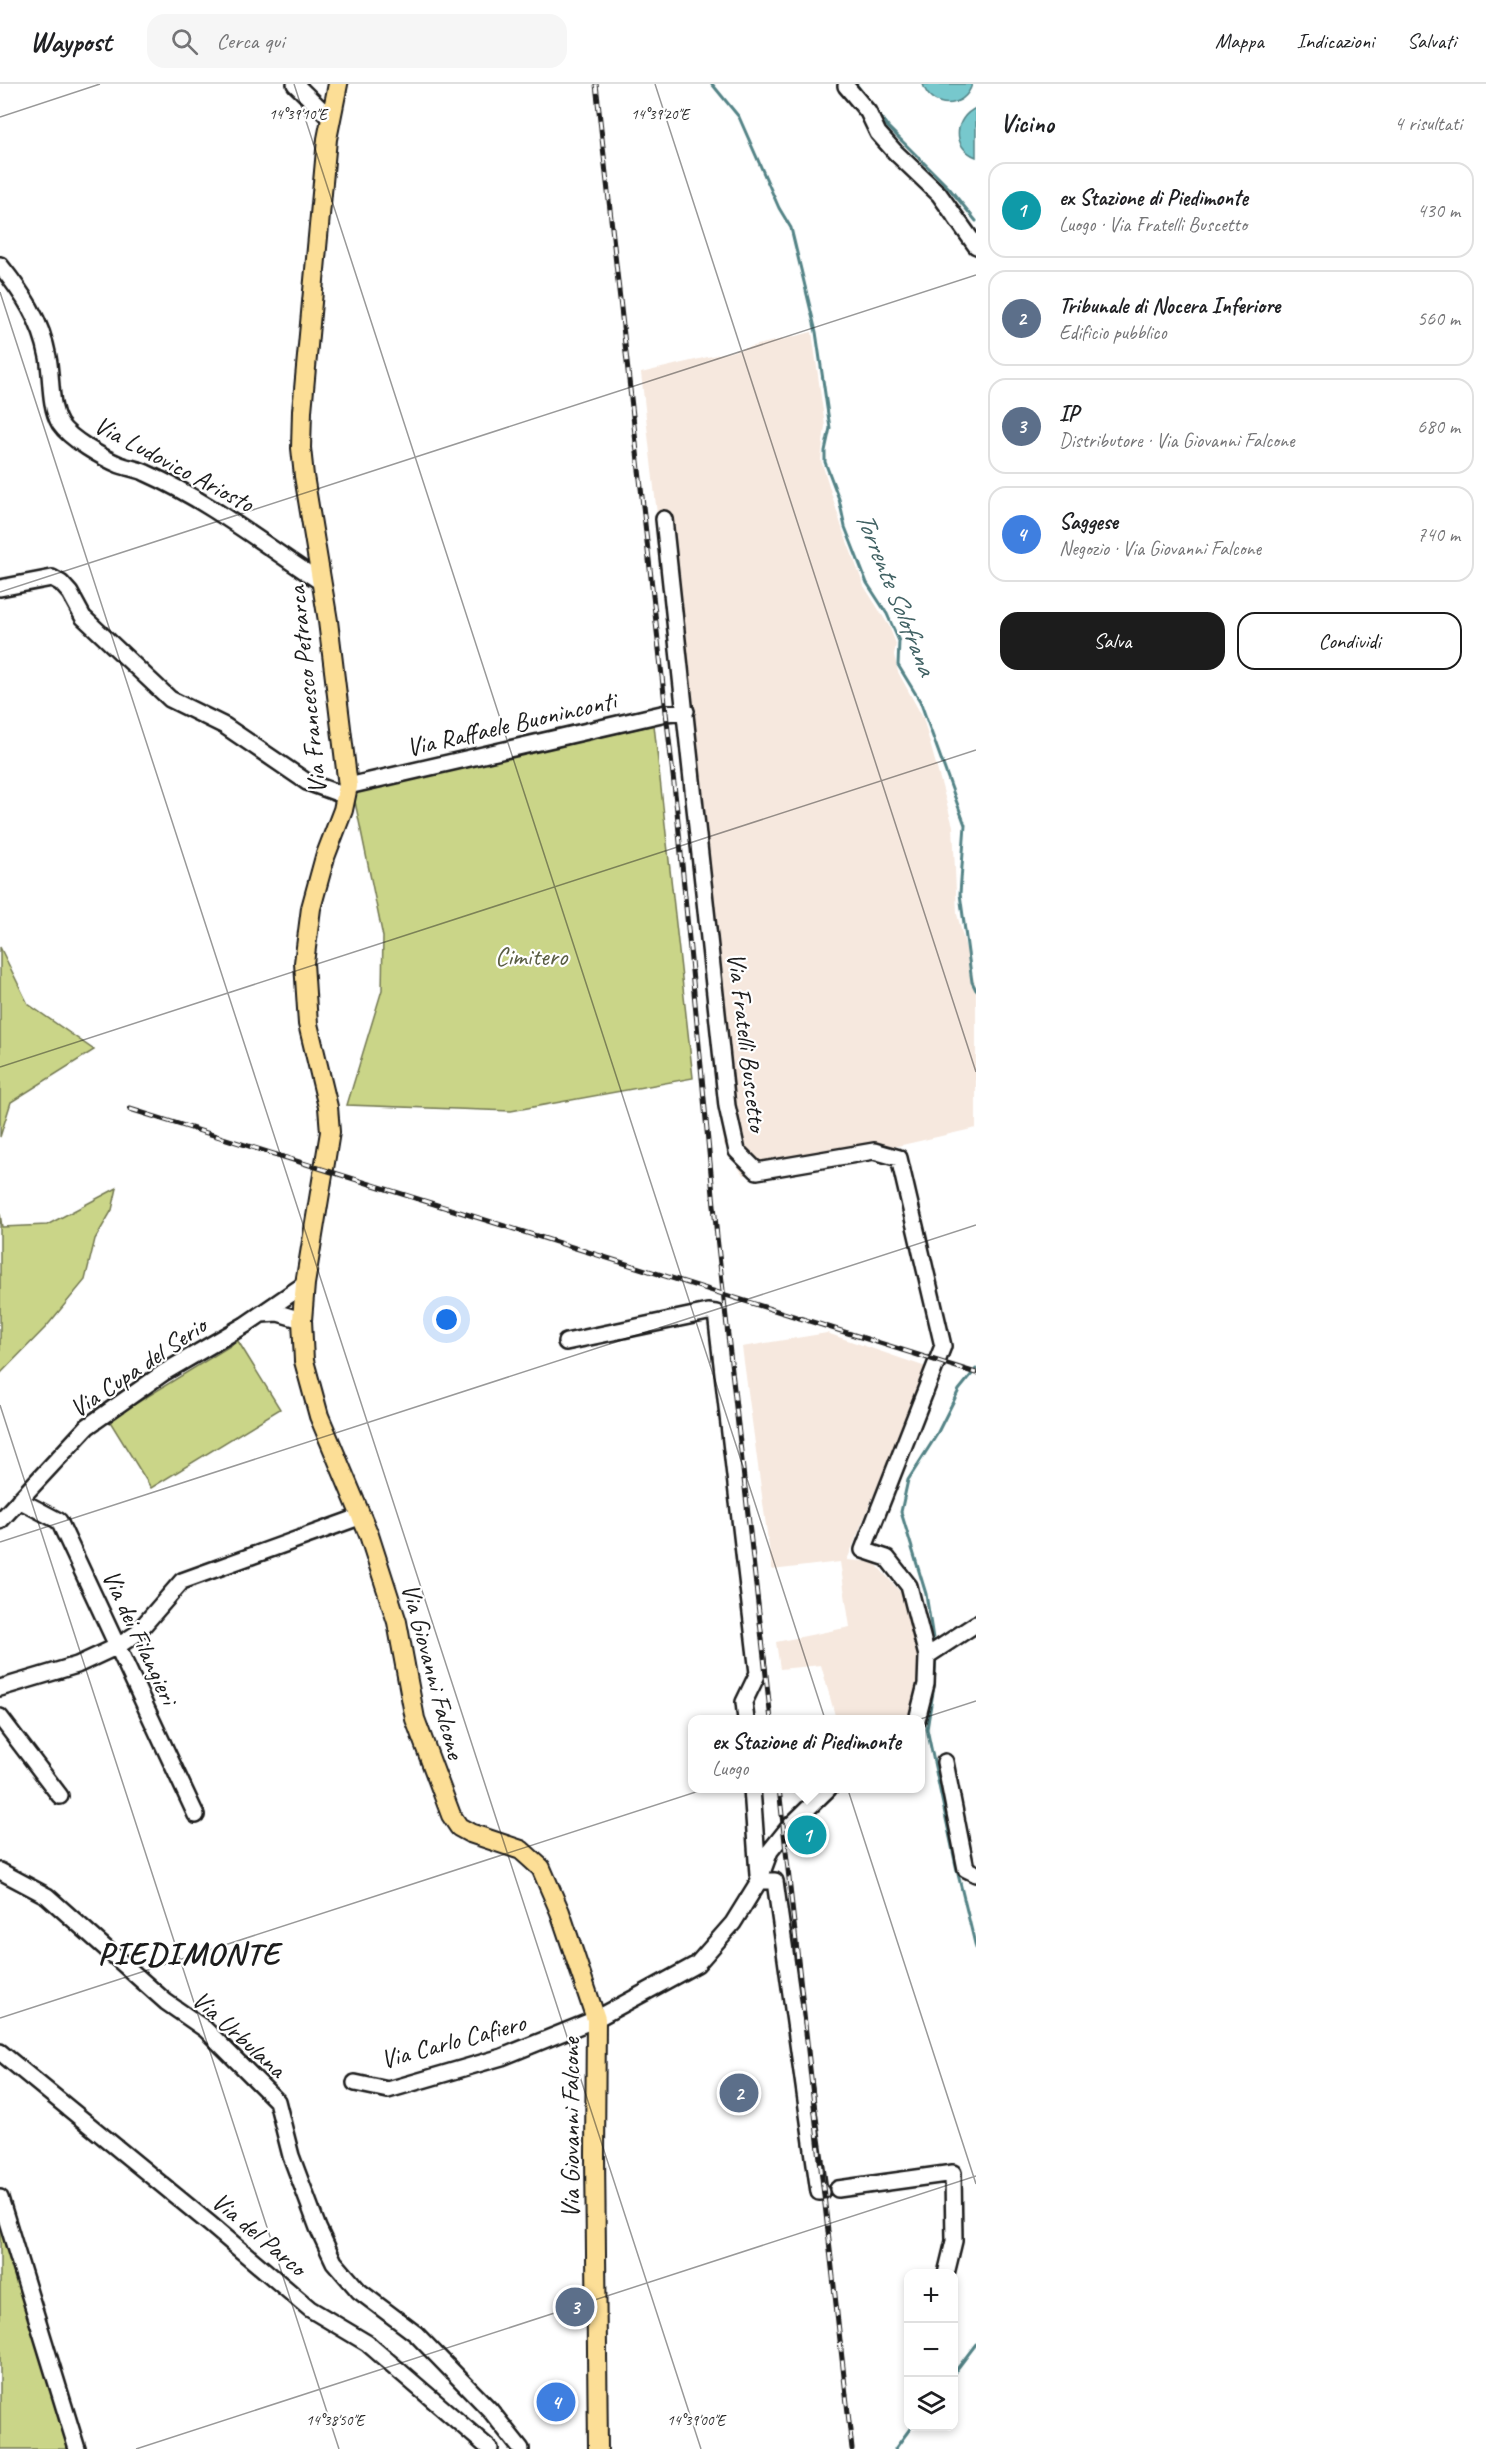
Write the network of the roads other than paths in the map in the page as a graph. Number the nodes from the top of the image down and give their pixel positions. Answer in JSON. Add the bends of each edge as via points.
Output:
{"nodes":[{"id":1,"x":295,"y":84,"type":"edge"},
{"id":2,"x":338,"y":84,"type":"edge"},
{"id":3,"x":846,"y":86,"type":"dead end"},
{"id":4,"x":331,"y":119,"type":"junction"},
{"id":5,"x":976,"y":246,"type":"edge"},
{"id":6,"x":0,"y":265,"type":"edge"},
{"id":7,"x":664,"y":519,"type":"dead end"},
{"id":8,"x":321,"y":582,"type":"junction"},
{"id":9,"x":0,"y":588,"type":"edge"},
{"id":10,"x":686,"y":711,"type":"junction"},
{"id":11,"x":347,"y":791,"type":"junction"},
{"id":12,"x":305,"y":1284,"type":"junction"},
{"id":13,"x":262,"y":1314,"type":"junction"},
{"id":14,"x":302,"y":1320,"type":"junction"},
{"id":15,"x":566,"y":1342,"type":"dead end"},
{"id":16,"x":19,"y":1500,"type":"junction"},
{"id":17,"x":362,"y":1516,"type":"junction"},
{"id":18,"x":0,"y":1521,"type":"edge"},
{"id":19,"x":976,"y":1624,"type":"edge"},
{"id":20,"x":118,"y":1646,"type":"junction"},
{"id":21,"x":934,"y":1652,"type":"junction"},
{"id":22,"x":0,"y":1688,"type":"edge"},
{"id":23,"x":746,"y":1715,"type":"edge"},
{"id":24,"x":918,"y":1715,"type":"edge"},
{"id":25,"x":0,"y":1717,"type":"edge"},
{"id":26,"x":945,"y":1762,"type":"dead end"},
{"id":27,"x":752,"y":1793,"type":"edge"},
{"id":28,"x":824,"y":1793,"type":"edge"},
{"id":29,"x":60,"y":1796,"type":"dead end"},
{"id":30,"x":196,"y":1815,"type":"dead end"},
{"id":31,"x":0,"y":1870,"type":"edge"},
{"id":32,"x":976,"y":1874,"type":"edge"},
{"id":33,"x":759,"y":1881,"type":"junction"},
{"id":34,"x":596,"y":2019,"type":"junction"},
{"id":35,"x":0,"y":2052,"type":"edge"},
{"id":36,"x":355,"y":2083,"type":"dead end"},
{"id":37,"x":838,"y":2189,"type":"dead end"},
{"id":38,"x":821,"y":2192,"type":"dead end"},
{"id":39,"x":0,"y":2198,"type":"edge"},
{"id":40,"x":947,"y":2269,"type":"edge"},
{"id":41,"x":77,"y":2449,"type":"edge"},
{"id":42,"x":490,"y":2449,"type":"edge"},
{"id":43,"x":521,"y":2449,"type":"edge"},
{"id":44,"x":598,"y":2449,"type":"edge"}],
"edges":[{"from":1,"to":4,"type":"street"},
{"from":2,"to":4,"type":"main road","name":"Via Francesco Petrarca"},
{"from":3,"to":5,"type":"street","via":[[868,112],[878,132],[939,194]]},
{"from":4,"to":8,"type":"main road","name":"Via Francesco Petrarca","via":[[301,448]]},
{"from":6,"to":8,"type":"street","name":"Via Ludovico Ariosto","via":[[33,310],[48,358],[55,411],[70,435],[118,465],[145,473],[228,517]]},
{"from":7,"to":10,"type":"street","name":"Via Fratelli Buscetto"},
{"from":8,"to":11,"type":"main road","name":"Via Francesco Petrarca"},
{"from":9,"to":11,"type":"street","via":[[52,579],[61,583],[83,617],[170,699],[225,726],[307,782]]},
{"from":10,"to":11,"type":"street","name":"Via Raffaele Buoninconti"},
{"from":10,"to":21,"type":"street","name":"Via Fratelli Buscetto","via":[[727,1106],[737,1151],[757,1171],[874,1151],[899,1158],[943,1346],[863,1550],[887,1558],[909,1586]]},
{"from":11,"to":12,"type":"main road","name":"Via Francesco Petrarca","via":[[311,908],[304,963],[308,1024],[330,1132]]},
{"from":12,"to":13,"type":"street","name":"Via Cupa del Serio"},
{"from":12,"to":14,"type":"main road","name":"Via Giovanni Falcone"},
{"from":13,"to":14,"type":"street","via":[[278,1313]]},
{"from":13,"to":16,"type":"street","name":"Via Cupa del Serio","via":[[163,1373],[88,1426]]},
{"from":14,"to":17,"type":"main road","name":"Via Giovanni Falcone","via":[[304,1361],[313,1399]]},
{"from":15,"to":23,"type":"street","via":[[716,1313],[758,1673],[744,1702]]},
{"from":16,"to":18,"type":"street","name":"Via Cupa del Serio"},
{"from":16,"to":20,"type":"street","name":"Via dei Filangieri","via":[[58,1521]]},
{"from":17,"to":20,"type":"street","via":[[182,1581],[136,1634]]},
{"from":17,"to":34,"type":"main road","name":"Via Giovanni Falcone","via":[[397,1622],[415,1719],[451,1815],[459,1827],[521,1850],[541,1868]]},
{"from":19,"to":21,"type":"street"},
{"from":20,"to":22,"type":"street","via":[[77,1665]]},
{"from":20,"to":30,"type":"street","name":"Via dei Filangieri"},
{"from":21,"to":24,"type":"street","name":"Via Fratelli Buscetto"},
{"from":25,"to":29,"type":"street"},
{"from":26,"to":32,"type":"street","via":[[966,1869]]},
{"from":27,"to":33,"type":"street"},
{"from":28,"to":33,"type":"street","via":[[770,1851]]},
{"from":31,"to":43,"type":"street","name":"Via Urbulana","via":[[47,1896],[166,2002],[205,2029],[277,2101],[291,2156],[334,2262],[359,2290],[416,2334]]},
{"from":33,"to":34,"type":"street","name":"Via Carlo Cafiero","via":[[733,1923],[697,1964]]},
{"from":33,"to":38,"type":"street","via":[[775,1881]]},
{"from":34,"to":36,"type":"street","name":"Via Carlo Cafiero","via":[[502,2057],[388,2090]]},
{"from":34,"to":44,"type":"main road","name":"Via Giovanni Falcone"},
{"from":35,"to":42,"type":"street","name":"Via del Parco","via":[[310,2309],[367,2343]]},
{"from":37,"to":40,"type":"street","via":[[953,2173],[954,2241]]},
{"from":39,"to":41,"type":"street"}]}
